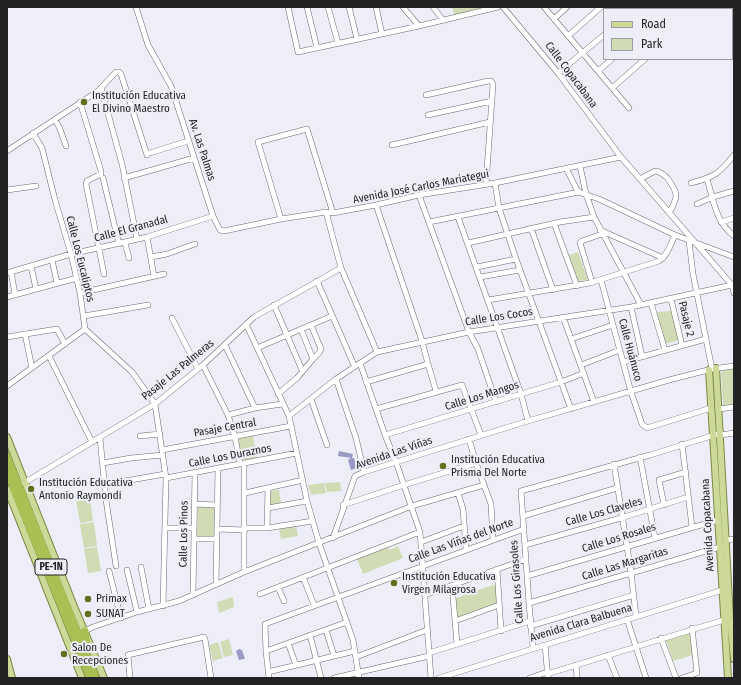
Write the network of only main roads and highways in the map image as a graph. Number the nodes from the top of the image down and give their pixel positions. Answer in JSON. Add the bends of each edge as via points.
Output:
{"nodes":[{"id":1,"x":7,"y":437,"type":"edge"},
{"id":2,"x":7,"y":456,"type":"edge"},
{"id":3,"x":7,"y":472,"type":"edge"},
{"id":4,"x":7,"y":489,"type":"edge"},
{"id":5,"x":732,"y":606,"type":"edge"},
{"id":6,"x":85,"y":632,"type":"junction"},
{"id":7,"x":734,"y":655,"type":"edge"},
{"id":8,"x":7,"y":659,"type":"edge"},
{"id":9,"x":734,"y":659,"type":"edge"},
{"id":10,"x":87,"y":662,"type":"junction"},
{"id":11,"x":12,"y":678,"type":"edge"},
{"id":12,"x":82,"y":678,"type":"edge"},
{"id":13,"x":89,"y":678,"type":"edge"},
{"id":14,"x":96,"y":678,"type":"edge"},
{"id":15,"x":104,"y":678,"type":"edge"},
{"id":16,"x":728,"y":678,"type":"edge"}],
"edges":[{"from":1,"to":6,"type":"main road"},
{"from":2,"to":10,"type":"highway","number":"PE-1N"},
{"from":3,"to":10,"type":"highway","number":"PE-1N"},
{"from":4,"to":12,"type":"main road"},
{"from":5,"to":7,"type":"main road","name":"Avenida Copacabana"},
{"from":5,"to":16,"type":"main road","name":"Avenida Copacabana","via":[[719,409],[712,369],[713,435]]},
{"from":6,"to":10,"type":"highway"},
{"from":6,"to":15,"type":"main road"},
{"from":7,"to":9,"type":"main road","name":"Avenida Copacabana"},
{"from":8,"to":11,"type":"main road"},
{"from":10,"to":13,"type":"highway","number":"PE-1N"},
{"from":10,"to":14,"type":"highway","number":"PE-1N"}]}
